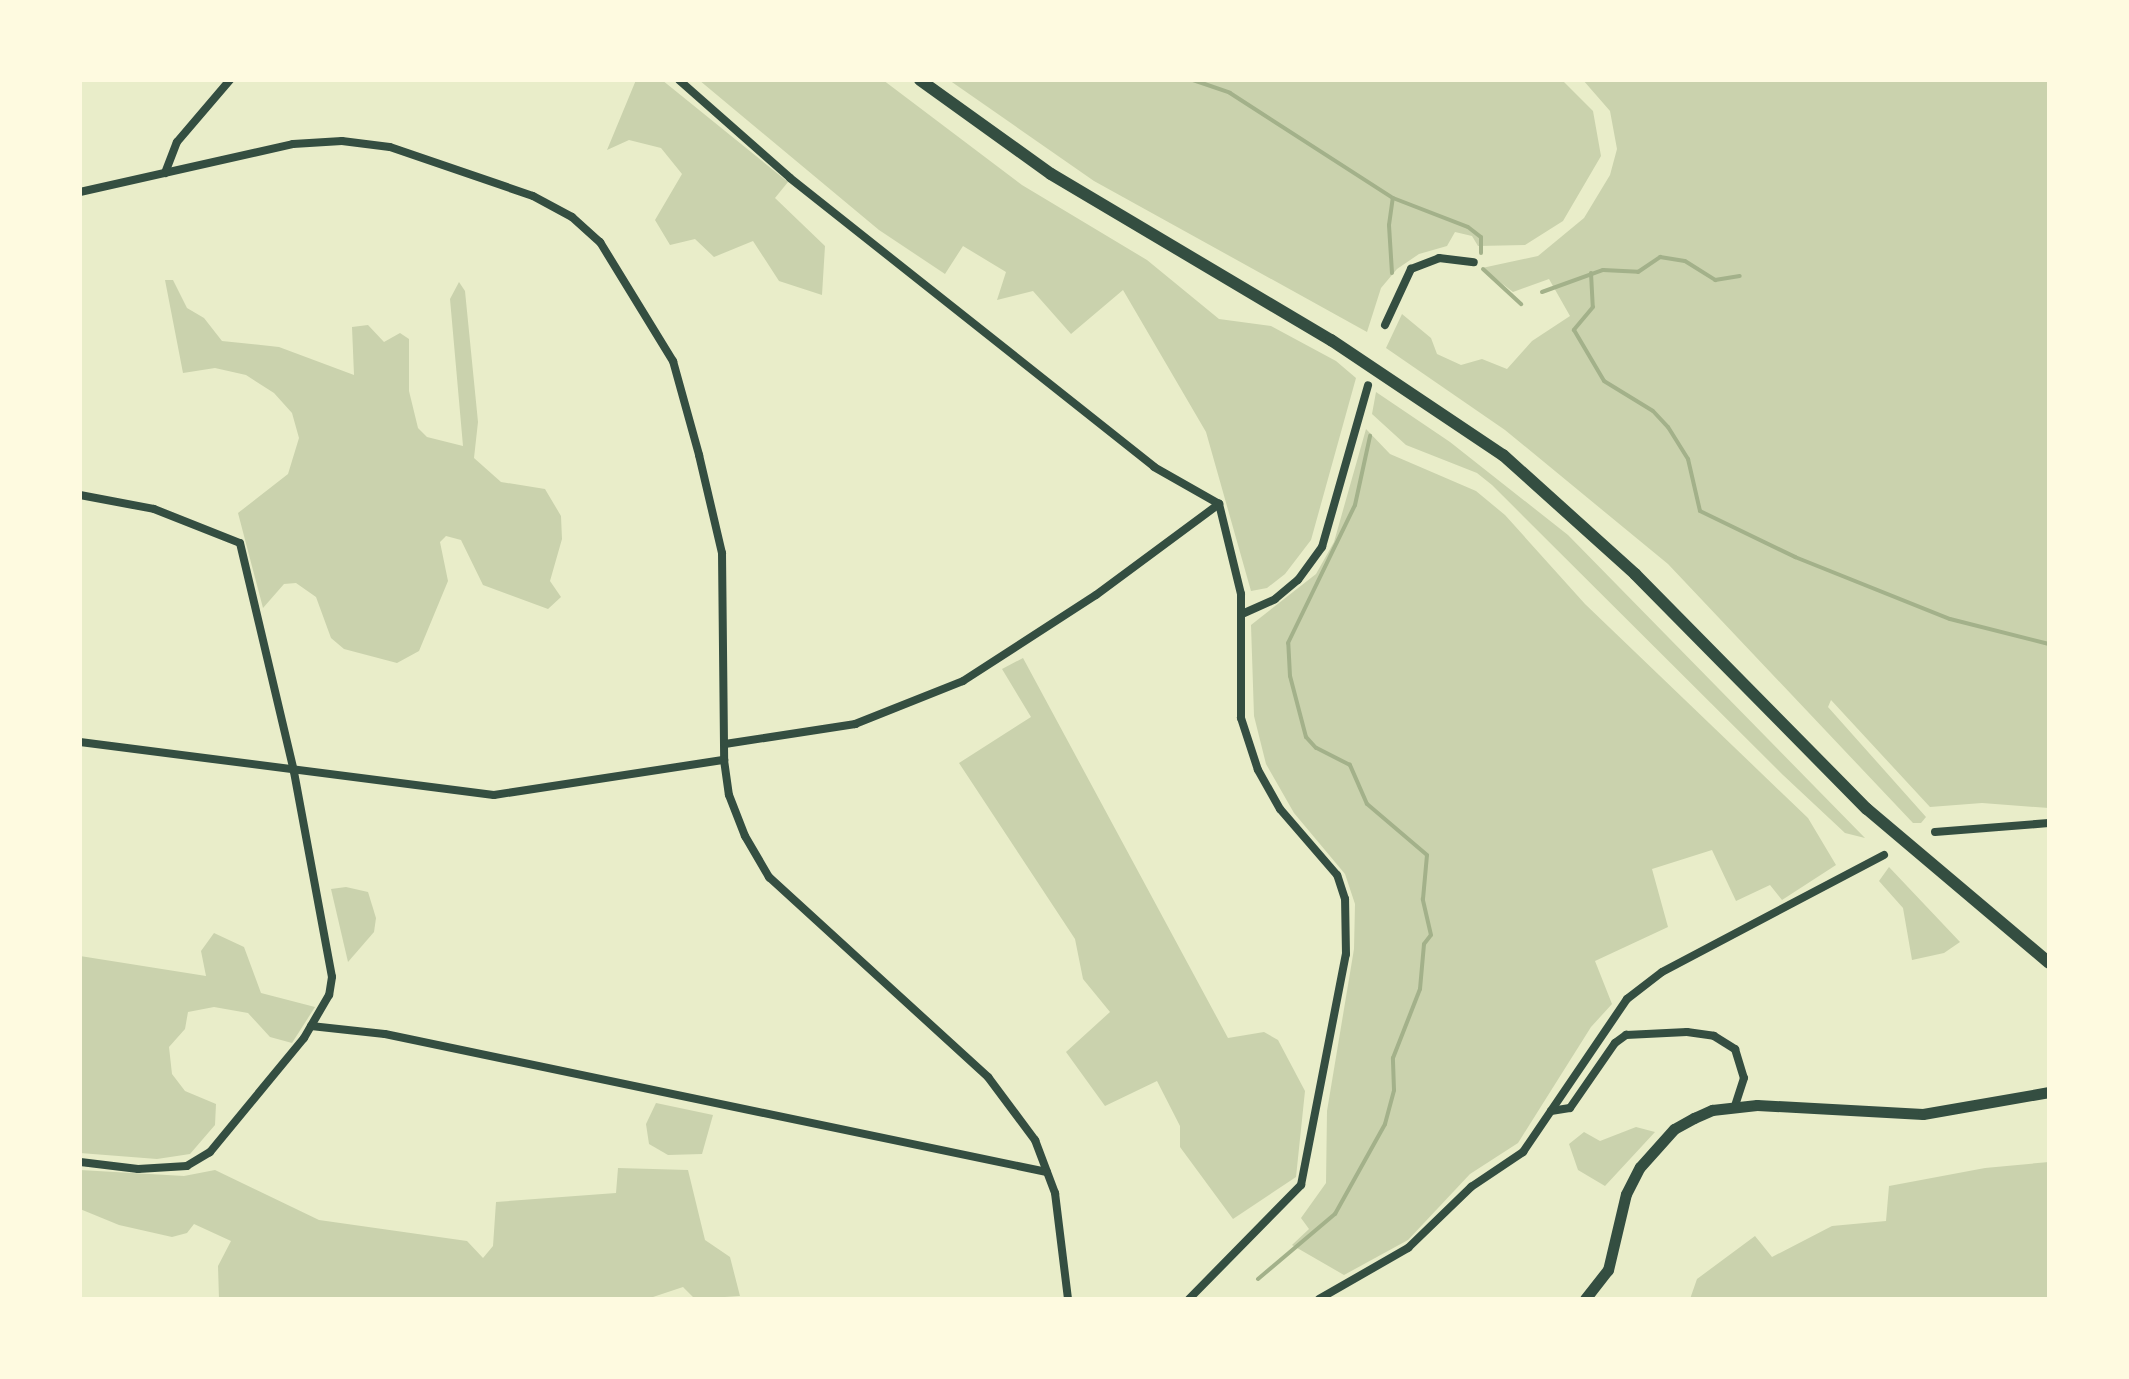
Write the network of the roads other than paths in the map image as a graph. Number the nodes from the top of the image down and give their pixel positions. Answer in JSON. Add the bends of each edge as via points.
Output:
{"nodes":[{"id":1,"x":230,"y":80,"type":"edge"},
{"id":2,"x":679,"y":80,"type":"edge"},
{"id":3,"x":920,"y":80,"type":"edge"},
{"id":4,"x":165,"y":173,"type":"junction"},
{"id":5,"x":80,"y":192,"type":"edge"},
{"id":6,"x":1474,"y":262,"type":"dead end"},
{"id":7,"x":1385,"y":325,"type":"dead end"},
{"id":8,"x":1368,"y":385,"type":"dead end"},
{"id":9,"x":80,"y":495,"type":"edge"},
{"id":10,"x":1219,"y":504,"type":"junction"},
{"id":11,"x":1242,"y":614,"type":"junction"},
{"id":12,"x":80,"y":742,"type":"edge"},
{"id":13,"x":725,"y":744,"type":"junction"},
{"id":14,"x":724,"y":760,"type":"junction"},
{"id":15,"x":294,"y":772,"type":"junction"},
{"id":16,"x":2049,"y":823,"type":"edge"},
{"id":17,"x":1935,"y":832,"type":"dead end"},
{"id":18,"x":1884,"y":855,"type":"dead end"},
{"id":19,"x":2049,"y":963,"type":"edge"},
{"id":20,"x":311,"y":1026,"type":"junction"},
{"id":21,"x":2049,"y":1092,"type":"edge"},
{"id":22,"x":1735,"y":1105,"type":"junction"},
{"id":23,"x":1551,"y":1111,"type":"junction"},
{"id":24,"x":80,"y":1162,"type":"edge"},
{"id":25,"x":1047,"y":1172,"type":"junction"},
{"id":26,"x":1068,"y":1299,"type":"edge"},
{"id":27,"x":1189,"y":1299,"type":"edge"},
{"id":28,"x":1319,"y":1299,"type":"edge"},
{"id":29,"x":1585,"y":1299,"type":"edge"}],
"edges":[{"from":1,"to":4,"type":"street","via":[[177,142]]},
{"from":2,"to":10,"type":"street","via":[[790,178],[1154,467]]},
{"from":3,"to":19,"type":"main road","via":[[1051,174],[1331,340],[1503,455],[1635,574],[1867,809]]},
{"from":4,"to":5,"type":"street"},
{"from":4,"to":13,"type":"street","via":[[293,144],[342,141],[390,147],[533,196],[572,217],[600,242],[673,361],[699,455],[723,566]]},
{"from":6,"to":7,"type":"street","via":[[1439,258],[1411,269]]},
{"from":8,"to":11,"type":"street","via":[[1322,547],[1298,580],[1275,599]]},
{"from":9,"to":15,"type":"street","via":[[154,509],[240,543]]},
{"from":10,"to":11,"type":"street"},
{"from":10,"to":13,"type":"street","via":[[1096,595],[963,681],[855,724]]},
{"from":11,"to":27,"type":"street","via":[[1241,718],[1258,770],[1280,809],[1337,875],[1345,899],[1346,954],[1301,1185]]},
{"from":12,"to":15,"type":"street"},
{"from":13,"to":14,"type":"street"},
{"from":14,"to":15,"type":"street","via":[[494,795]]},
{"from":14,"to":25,"type":"street","via":[[729,795],[769,877],[988,1077],[1035,1140]]},
{"from":15,"to":20,"type":"street","via":[[332,977]]},
{"from":16,"to":17,"type":"street"},
{"from":18,"to":23,"type":"street","via":[[1662,972],[1627,999]]},
{"from":20,"to":24,"type":"street","via":[[237,1123],[210,1152],[187,1166],[138,1169]]},
{"from":20,"to":25,"type":"street","via":[[385,1034]]},
{"from":21,"to":22,"type":"main road","via":[[1923,1114]]},
{"from":22,"to":23,"type":"street","via":[[1744,1078],[1735,1049],[1714,1036],[1687,1032],[1626,1035],[1570,1108]]},
{"from":22,"to":29,"type":"main road","via":[[1674,1129],[1640,1167],[1626,1194],[1608,1270]]},
{"from":23,"to":28,"type":"street","via":[[1523,1152],[1471,1187],[1408,1248]]},
{"from":25,"to":26,"type":"street","via":[[1055,1193]]}]}
